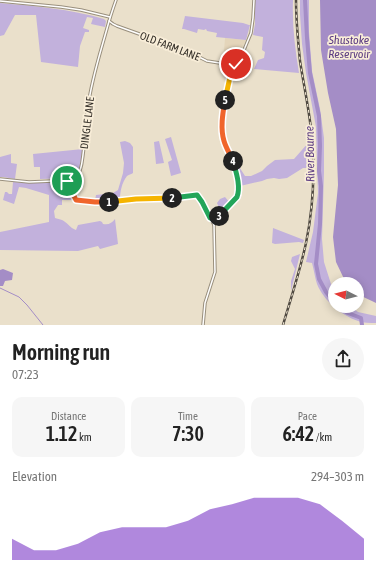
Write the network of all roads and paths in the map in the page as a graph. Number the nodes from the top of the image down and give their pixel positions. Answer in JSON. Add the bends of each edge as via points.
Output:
{"nodes":[{"id":1,"x":116,"y":0,"type":"edge"},
{"id":2,"x":254,"y":0,"type":"edge"},
{"id":3,"x":0,"y":2,"type":"edge"},
{"id":4,"x":110,"y":17,"type":"junction"},
{"id":5,"x":109,"y":21,"type":"junction"},
{"id":6,"x":114,"y":25,"type":"junction"},
{"id":7,"x":108,"y":28,"type":"junction"},
{"id":8,"x":226,"y":64,"type":"junction"},
{"id":9,"x":236,"y":64,"type":"junction"},
{"id":10,"x":231,"y":74,"type":"junction"},
{"id":11,"x":0,"y":179,"type":"edge"},
{"id":12,"x":76,"y":180,"type":"junction"},
{"id":13,"x":210,"y":218,"type":"junction"},
{"id":14,"x":216,"y":220,"type":"junction"},
{"id":15,"x":214,"y":225,"type":"junction"},
{"id":16,"x":202,"y":325,"type":"edge"}],
"edges":[{"from":1,"to":4,"type":"street","name":"DINGLE LANE"},
{"from":2,"to":9,"type":"street","via":[[251,33]]},
{"from":3,"to":4,"type":"street","via":[[61,7]]},
{"from":4,"to":5,"type":"street","name":"DINGLE LANE"},
{"from":5,"to":6,"type":"street","name":"OLD FARM LANE"},
{"from":5,"to":7,"type":"street","name":"DINGLE LANE"},
{"from":6,"to":7,"type":"street"},
{"from":6,"to":8,"type":"street","name":"OLD FARM LANE","via":[[207,61]]},
{"from":7,"to":12,"type":"street","name":"DINGLE LANE","via":[[91,88],[82,163]]},
{"from":8,"to":9,"type":"street","name":"OLD FARM LANE"},
{"from":8,"to":10,"type":"street"},
{"from":9,"to":10,"type":"street"},
{"from":10,"to":14,"type":"street","via":[[224,108],[223,136],[233,162],[239,192]]},
{"from":11,"to":12,"type":"street","via":[[29,182]]},
{"from":12,"to":13,"type":"street","name":"DINGLE LANE","via":[[76,200],[102,202],[198,195]]},
{"from":13,"to":14,"type":"street"},
{"from":13,"to":15,"type":"street","name":"DINGLE LANE"},
{"from":14,"to":15,"type":"street"},
{"from":15,"to":16,"type":"street","via":[[215,272],[205,303]]}]}
